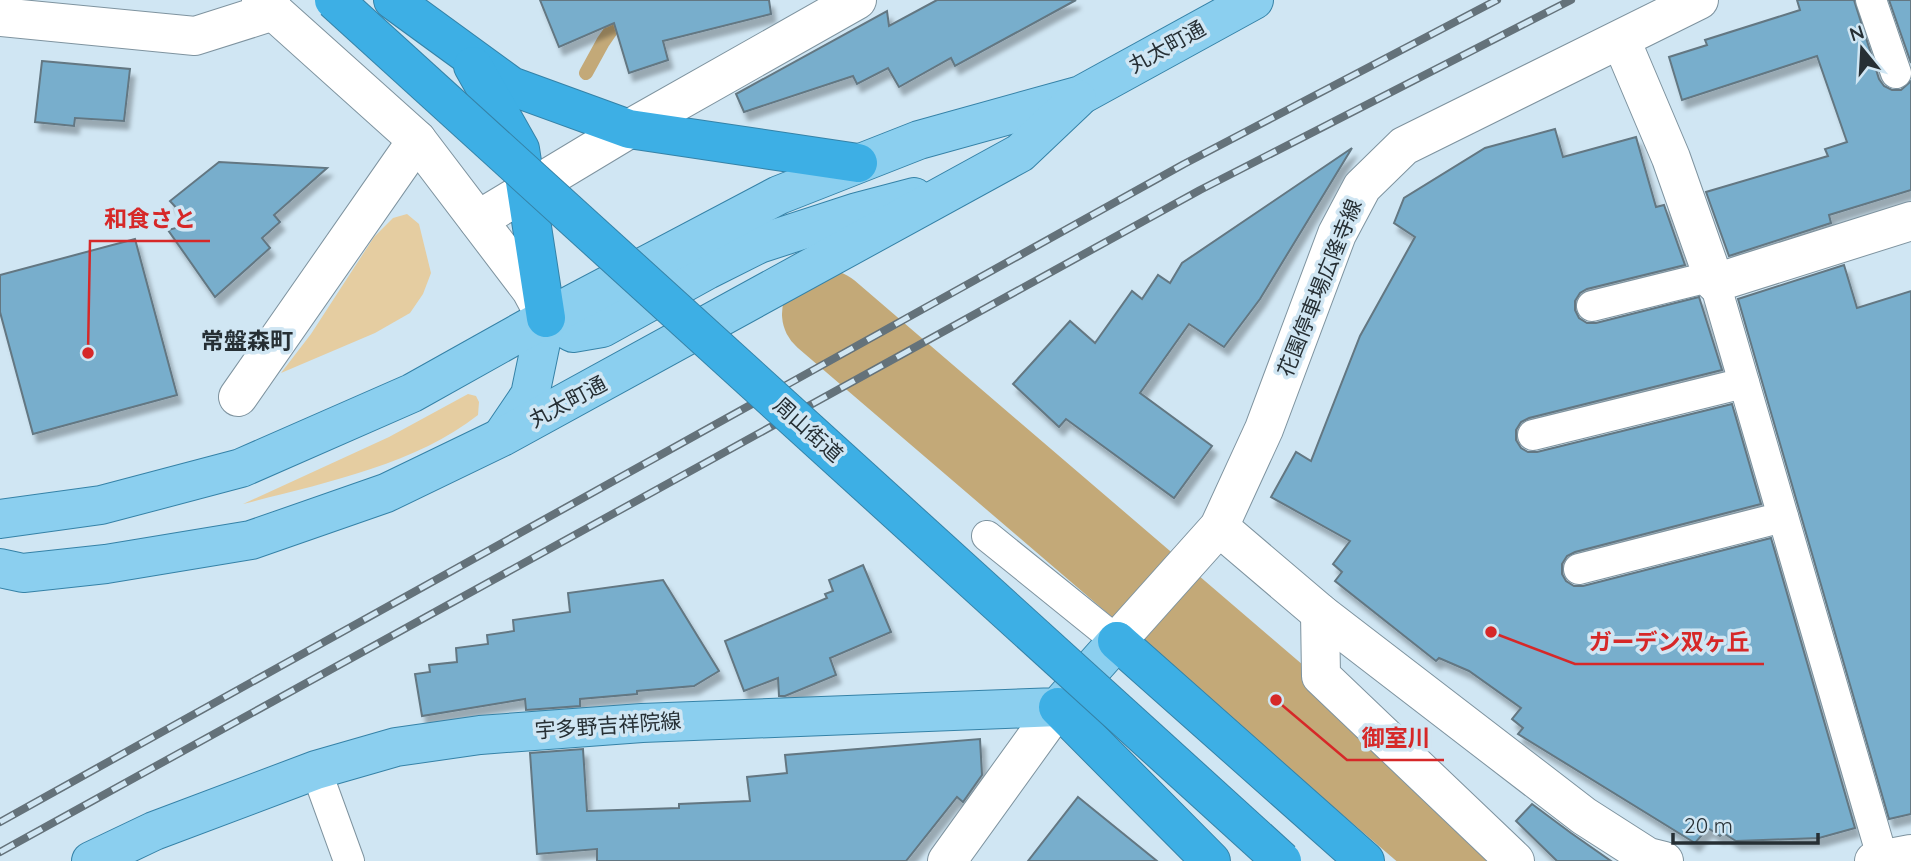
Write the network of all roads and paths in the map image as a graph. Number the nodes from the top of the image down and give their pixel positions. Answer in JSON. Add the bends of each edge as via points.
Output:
{"nodes":[{"id":1,"x":334,"y":0,"type":"edge"},
{"id":2,"x":393,"y":0,"type":"edge"},
{"id":3,"x":857,"y":0,"type":"edge"},
{"id":4,"x":1254,"y":0,"type":"edge"},
{"id":5,"x":1699,"y":0,"type":"edge"},
{"id":6,"x":1871,"y":0,"type":"edge"},
{"id":7,"x":268,"y":6,"type":"edge"},
{"id":8,"x":811,"y":11,"type":"edge"},
{"id":9,"x":0,"y":17,"type":"edge"},
{"id":10,"x":1621,"y":40,"type":"junction"},
{"id":11,"x":467,"y":55,"type":"junction"},
{"id":12,"x":1896,"y":73,"type":"dead end"},
{"id":13,"x":1080,"y":95,"type":"junction"},
{"id":14,"x":629,"y":128,"type":"junction"},
{"id":15,"x":417,"y":140,"type":"junction"},
{"id":16,"x":858,"y":163,"type":"junction"},
{"id":17,"x":964,"y":184,"type":"junction"},
{"id":18,"x":527,"y":191,"type":"junction"},
{"id":19,"x":478,"y":220,"type":"junction"},
{"id":20,"x":1911,"y":221,"type":"edge"},
{"id":21,"x":1714,"y":280,"type":"junction"},
{"id":22,"x":1592,"y":306,"type":"dead end"},
{"id":23,"x":546,"y":318,"type":"junction"},
{"id":24,"x":1744,"y":383,"type":"junction"},
{"id":25,"x":238,"y":397,"type":"dead end"},
{"id":26,"x":1533,"y":435,"type":"dead end"},
{"id":27,"x":502,"y":437,"type":"junction"},
{"id":28,"x":1783,"y":517,"type":"junction"},
{"id":29,"x":0,"y":519,"type":"edge"},
{"id":30,"x":1219,"y":527,"type":"junction"},
{"id":31,"x":987,"y":536,"type":"dead end"},
{"id":32,"x":0,"y":568,"type":"edge"},
{"id":33,"x":1580,"y":569,"type":"dead end"},
{"id":34,"x":1320,"y":613,"type":"junction"},
{"id":35,"x":1126,"y":631,"type":"junction"},
{"id":36,"x":1058,"y":707,"type":"junction"},
{"id":37,"x":316,"y":770,"type":"junction"},
{"id":38,"x":1890,"y":858,"type":"edge"},
{"id":39,"x":91,"y":861,"type":"edge"},
{"id":40,"x":349,"y":861,"type":"edge"},
{"id":41,"x":947,"y":861,"type":"edge"},
{"id":42,"x":1212,"y":861,"type":"edge"},
{"id":43,"x":1282,"y":861,"type":"edge"},
{"id":44,"x":1365,"y":861,"type":"edge"},
{"id":45,"x":1514,"y":861,"type":"edge"},
{"id":46,"x":1664,"y":861,"type":"edge"}],
"edges":[{"from":1,"to":43,"type":"highway","name":"周山街道","bridge":true},
{"from":2,"to":11,"type":"highway"},
{"from":3,"to":8,"type":"street"},
{"from":4,"to":13,"type":"main road","name":"丸太町通"},
{"from":5,"to":10,"type":"street","name":"花園停車場広隆寺線"},
{"from":6,"to":12,"type":"lane"},
{"from":7,"to":9,"type":"street","via":[[195,36]]},
{"from":7,"to":15,"type":"street"},
{"from":8,"to":14,"type":"street"},
{"from":10,"to":21,"type":"street","via":[[1671,158]]},
{"from":10,"to":30,"type":"street","name":"花園停車場広隆寺線","via":[[1404,146],[1362,187],[1338,234],[1264,429]]},
{"from":11,"to":14,"type":"highway","via":[[511,86]]},
{"from":11,"to":18,"type":"highway","via":[[520,149]]},
{"from":13,"to":16,"type":"main road","name":"丸太町通","via":[[919,140]]},
{"from":13,"to":17,"type":"main road","name":"丸太町通","via":[[1020,153]]},
{"from":14,"to":16,"type":"highway"},
{"from":14,"to":18,"type":"street"},
{"from":15,"to":19,"type":"street"},
{"from":15,"to":25,"type":"street"},
{"from":16,"to":23,"type":"main road","name":"丸太町通","via":[[779,195]]},
{"from":17,"to":23,"type":"main road","via":[[759,244],[602,328],[573,332]]},
{"from":17,"to":27,"type":"main road","name":"丸太町通"},
{"from":18,"to":19,"type":"street"},
{"from":18,"to":23,"type":"highway"},
{"from":19,"to":23,"type":"street","via":[[531,290]]},
{"from":20,"to":21,"type":"street"},
{"from":21,"to":22,"type":"lane"},
{"from":21,"to":24,"type":"lane"},
{"from":23,"to":27,"type":"main road","via":[[530,395]]},
{"from":23,"to":29,"type":"main road","name":"丸太町通","via":[[412,393],[241,468],[101,505]]},
{"from":24,"to":26,"type":"lane"},
{"from":24,"to":28,"type":"lane"},
{"from":27,"to":32,"type":"main road","name":"丸太町通","via":[[386,494],[251,540],[106,564],[23,573]]},
{"from":28,"to":33,"type":"lane"},
{"from":28,"to":38,"type":"lane"},
{"from":30,"to":34,"type":"street"},
{"from":30,"to":35,"type":"street","name":"花園停車場広隆寺線"},
{"from":31,"to":35,"type":"lane"},
{"from":34,"to":45,"type":"street","via":[[1321,676]]},
{"from":34,"to":46,"type":"street","via":[[1584,816],[1648,857]]},
{"from":35,"to":36,"type":"main road"},
{"from":35,"to":44,"type":"highway"},
{"from":36,"to":37,"type":"main road","name":"宇多野吉祥院線","via":[[480,734],[396,747]]},
{"from":36,"to":41,"type":"street"},
{"from":36,"to":42,"type":"highway"},
{"from":37,"to":39,"type":"main road","name":"宇多野吉祥院線","via":[[154,831]]},
{"from":37,"to":40,"type":"lane"}]}
